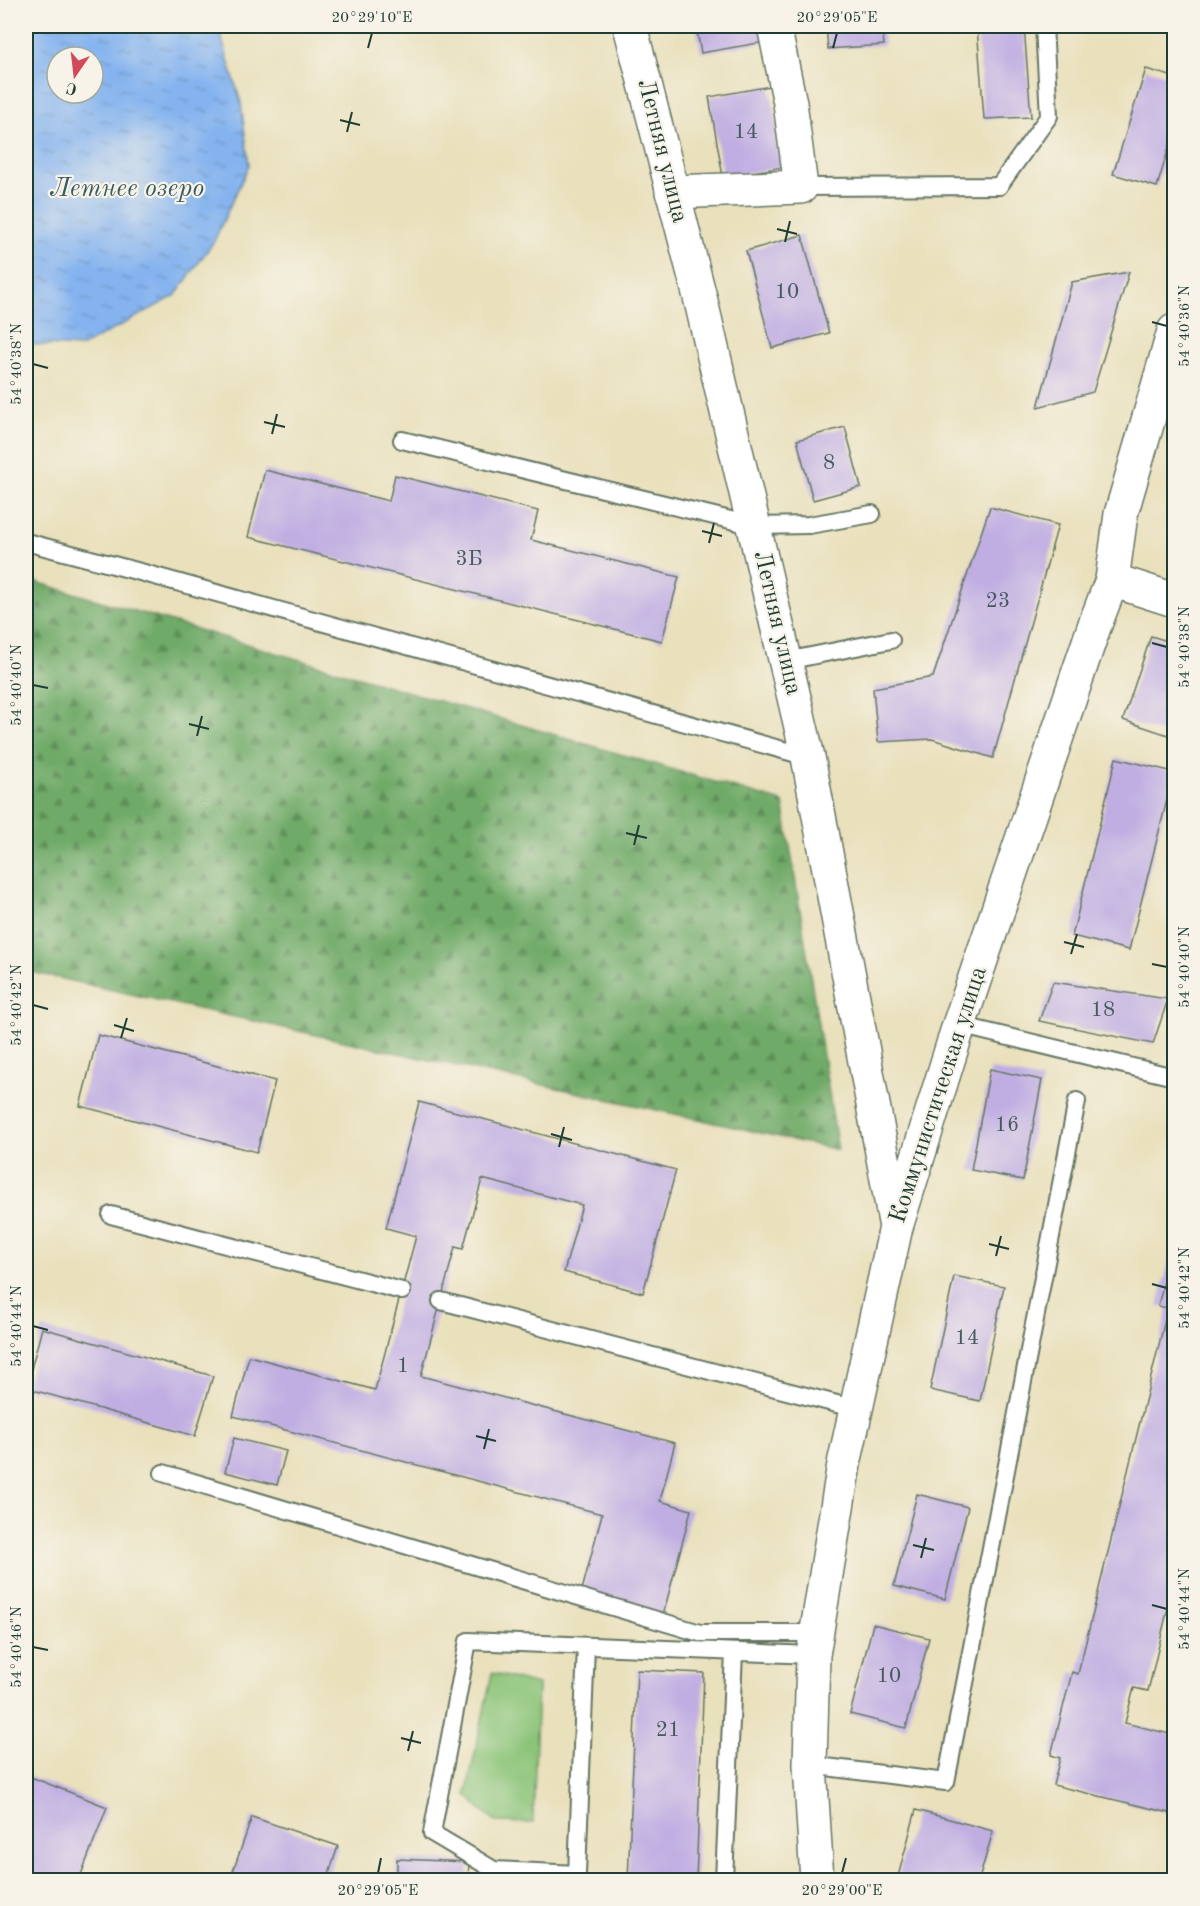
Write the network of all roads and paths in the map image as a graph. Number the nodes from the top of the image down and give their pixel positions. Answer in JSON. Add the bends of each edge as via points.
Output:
{"nodes":[{"id":1,"x":630,"y":26,"type":"edge"},
{"id":2,"x":774,"y":26,"type":"edge"},
{"id":3,"x":1044,"y":26,"type":"edge"},
{"id":4,"x":801,"y":186,"type":"junction"},
{"id":5,"x":672,"y":192,"type":"junction"},
{"id":6,"x":1174,"y":331,"type":"edge"},
{"id":7,"x":402,"y":440,"type":"dead end"},
{"id":8,"x":872,"y":514,"type":"dead end"},
{"id":9,"x":755,"y":526,"type":"junction"},
{"id":10,"x":26,"y":542,"type":"edge"},
{"id":11,"x":1112,"y":580,"type":"junction"},
{"id":12,"x":1174,"y":600,"type":"edge"},
{"id":13,"x":891,"y":640,"type":"dead end"},
{"id":14,"x":786,"y":661,"type":"junction"},
{"id":15,"x":808,"y":757,"type":"junction"},
{"id":16,"x":959,"y":1025,"type":"junction"},
{"id":17,"x":1174,"y":1077,"type":"edge"},
{"id":18,"x":1077,"y":1101,"type":"dead end"},
{"id":19,"x":111,"y":1215,"type":"dead end"},
{"id":20,"x":896,"y":1227,"type":"junction"},
{"id":21,"x":402,"y":1292,"type":"dead end"},
{"id":22,"x":441,"y":1301,"type":"dead end"},
{"id":23,"x":856,"y":1409,"type":"junction"},
{"id":24,"x":163,"y":1473,"type":"dead end"},
{"id":25,"x":814,"y":1644,"type":"junction"},
{"id":26,"x":586,"y":1646,"type":"junction"},
{"id":27,"x":734,"y":1652,"type":"junction"},
{"id":28,"x":810,"y":1765,"type":"junction"},
{"id":29,"x":724,"y":1881,"type":"edge"},
{"id":30,"x":817,"y":1881,"type":"edge"}],
"edges":[{"from":1,"to":5,"type":"street","name":"Летняя улица"},
{"from":2,"to":4,"type":"street"},
{"from":3,"to":4,"type":"lane","via":[[1049,116],[999,186]]},
{"from":4,"to":5,"type":"street"},
{"from":5,"to":9,"type":"street","name":"Летняя улица"},
{"from":6,"to":11,"type":"street","name":"Коммунистическая улица","via":[[1120,514]]},
{"from":7,"to":9,"type":"lane"},
{"from":8,"to":9,"type":"lane","via":[[809,525]]},
{"from":9,"to":14,"type":"street","name":"Летняя улица"},
{"from":10,"to":15,"type":"lane"},
{"from":11,"to":12,"type":"street"},
{"from":11,"to":16,"type":"street","name":"Коммунистическая улица"},
{"from":13,"to":14,"type":"lane"},
{"from":14,"to":15,"type":"street","name":"Летняя улица"},
{"from":15,"to":20,"type":"street","name":"Летняя улица"},
{"from":16,"to":17,"type":"lane"},
{"from":16,"to":20,"type":"street","name":"Коммунистическая улица"},
{"from":18,"to":28,"type":"lane","via":[[946,1782]]},
{"from":19,"to":21,"type":"lane"},
{"from":20,"to":23,"type":"street","name":"Коммунистическая улица"},
{"from":22,"to":23,"type":"lane"},
{"from":23,"to":25,"type":"street","name":"Коммунистическая улица"},
{"from":24,"to":25,"type":"lane","via":[[700,1633]]},
{"from":25,"to":27,"type":"lane"},
{"from":25,"to":28,"type":"street","name":"Коммунистическая улица"},
{"from":26,"to":26,"type":"lane","via":[[468,1641],[432,1833],[494,1870],[577,1874]]},
{"from":26,"to":27,"type":"lane"},
{"from":27,"to":29,"type":"lane"},
{"from":28,"to":30,"type":"street","name":"Коммунистическая улица"}]}
